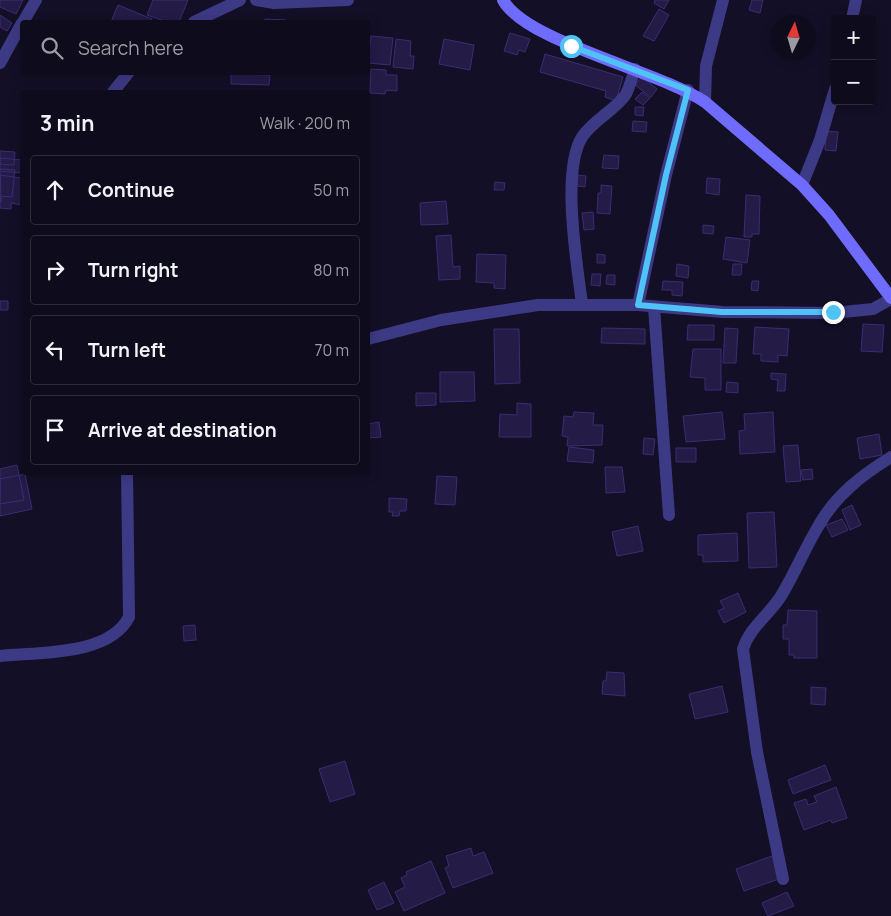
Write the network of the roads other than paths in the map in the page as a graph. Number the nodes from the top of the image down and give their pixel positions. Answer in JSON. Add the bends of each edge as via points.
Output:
{"nodes":[{"id":1,"x":36,"y":0,"type":"edge"},
{"id":2,"x":240,"y":0,"type":"edge"},
{"id":3,"x":256,"y":0,"type":"edge"},
{"id":4,"x":348,"y":0,"type":"edge"},
{"id":5,"x":503,"y":0,"type":"edge"},
{"id":6,"x":723,"y":0,"type":"edge"},
{"id":7,"x":856,"y":0,"type":"edge"},
{"id":8,"x":853,"y":15,"type":"edge"},
{"id":9,"x":25,"y":20,"type":"edge"},
{"id":10,"x":198,"y":20,"type":"edge"},
{"id":11,"x":20,"y":28,"type":"edge"},
{"id":12,"x":0,"y":63,"type":"edge"},
{"id":13,"x":635,"y":69,"type":"junction"},
{"id":14,"x":126,"y":75,"type":"edge"},
{"id":15,"x":114,"y":90,"type":"edge"},
{"id":16,"x":688,"y":90,"type":"junction"},
{"id":17,"x":705,"y":102,"type":"junction"},
{"id":18,"x":831,"y":103,"type":"edge"},
{"id":19,"x":802,"y":185,"type":"junction"},
{"id":20,"x":891,"y":299,"type":"edge"},
{"id":21,"x":582,"y":304,"type":"junction"},
{"id":22,"x":638,"y":305,"type":"junction"},
{"id":23,"x":654,"y":307,"type":"junction"},
{"id":24,"x":370,"y":338,"type":"edge"},
{"id":25,"x":891,"y":457,"type":"edge"},
{"id":26,"x":127,"y":475,"type":"edge"},
{"id":27,"x":669,"y":515,"type":"dead end"},
{"id":28,"x":0,"y":656,"type":"edge"},
{"id":29,"x":783,"y":878,"type":"dead end"}],
"edges":[{"from":1,"to":9,"type":"street"},
{"from":2,"to":10,"type":"street"},
{"from":3,"to":4,"type":"street","via":[[274,3]]},
{"from":5,"to":13,"type":"street","via":[[507,8],[527,23],[571,46]]},
{"from":6,"to":17,"type":"street","via":[[706,66]]},
{"from":7,"to":8,"type":"street"},
{"from":11,"to":12,"type":"street"},
{"from":13,"to":16,"type":"street"},
{"from":13,"to":21,"type":"street","via":[[625,95],[594,123],[582,138],[574,157],[571,217]]},
{"from":14,"to":15,"type":"street"},
{"from":16,"to":17,"type":"street"},
{"from":16,"to":22,"type":"street"},
{"from":17,"to":19,"type":"street"},
{"from":18,"to":19,"type":"street"},
{"from":19,"to":20,"type":"street","via":[[829,215]]},
{"from":20,"to":23,"type":"street","via":[[873,309],[833,312],[722,312]]},
{"from":21,"to":22,"type":"street"},
{"from":21,"to":24,"type":"street","via":[[538,305],[441,320]]},
{"from":22,"to":23,"type":"street"},
{"from":23,"to":27,"type":"street"},
{"from":25,"to":29,"type":"street","via":[[845,491],[819,524],[780,598],[747,637],[743,649],[757,752]]},
{"from":26,"to":28,"type":"street","via":[[130,598],[129,617],[124,626],[118,634],[83,648]]}]}
